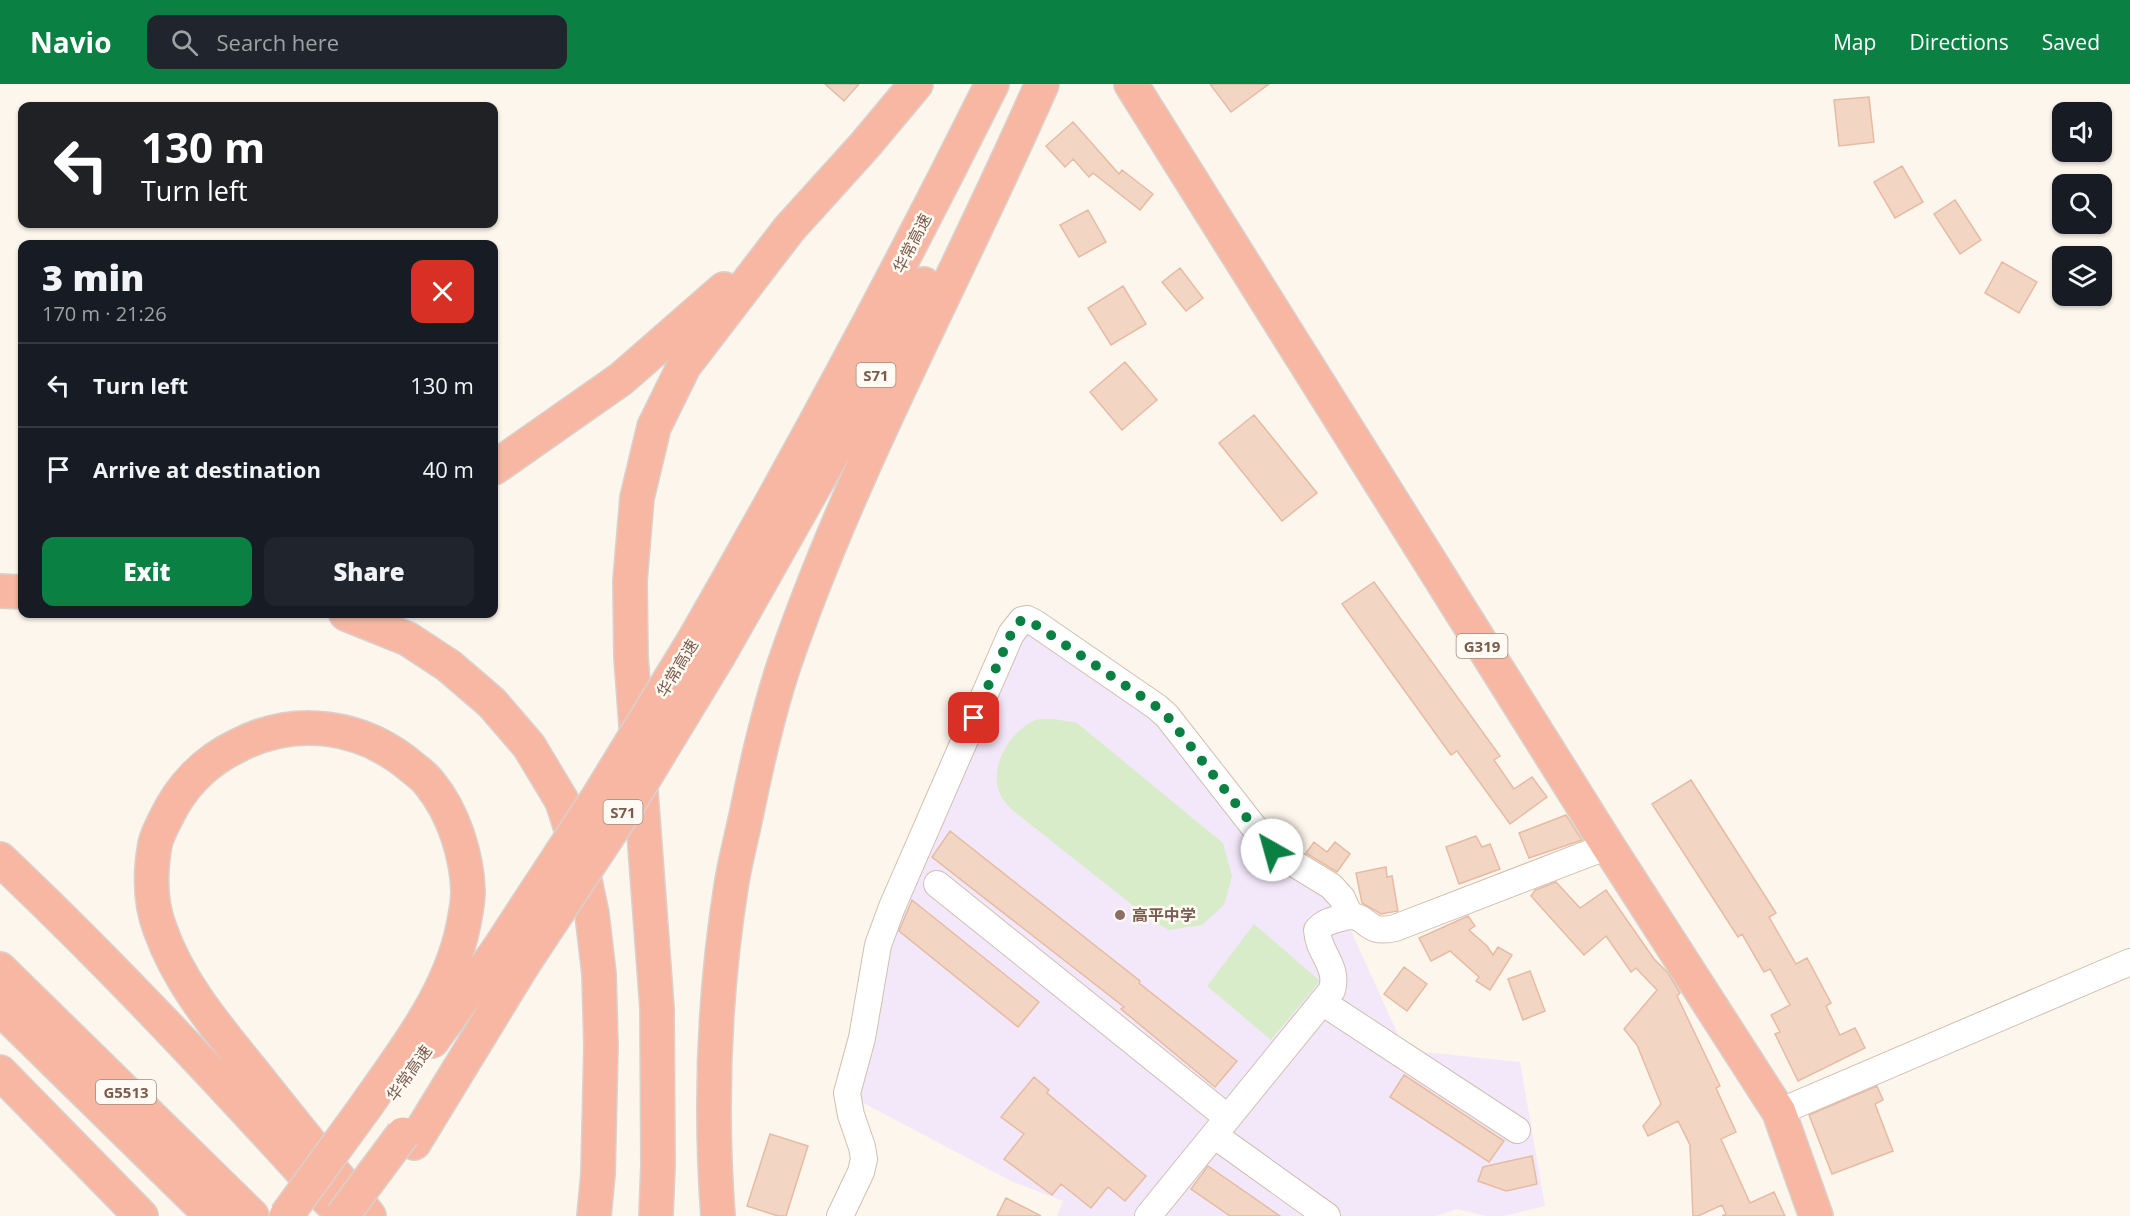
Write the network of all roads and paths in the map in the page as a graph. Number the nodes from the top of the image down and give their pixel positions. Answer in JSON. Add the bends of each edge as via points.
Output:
{"nodes":[{"id":1,"x":916,"y":84,"type":"edge"},
{"id":2,"x":1131,"y":84,"type":"edge"},
{"id":3,"x":1022,"y":89,"type":"edge"},
{"id":4,"x":789,"y":229,"type":"junction"},
{"id":5,"x":498,"y":465,"type":"edge"},
{"id":6,"x":356,"y":618,"type":"edge"},
{"id":7,"x":1608,"y":846,"type":"junction"},
{"id":8,"x":0,"y":859,"type":"edge"},
{"id":9,"x":937,"y":884,"type":"dead end"},
{"id":10,"x":1350,"y":916,"type":"junction"},
{"id":11,"x":510,"y":958,"type":"junction"},
{"id":12,"x":2130,"y":962,"type":"edge"},
{"id":13,"x":0,"y":969,"type":"edge"},
{"id":14,"x":1322,"y":1002,"type":"junction"},
{"id":15,"x":0,"y":1008,"type":"edge"},
{"id":16,"x":0,"y":1072,"type":"edge"},
{"id":17,"x":0,"y":1088,"type":"edge"},
{"id":18,"x":1779,"y":1112,"type":"junction"},
{"id":19,"x":390,"y":1125,"type":"junction"},
{"id":20,"x":1221,"y":1127,"type":"junction"},
{"id":21,"x":1517,"y":1130,"type":"dead end"},
{"id":22,"x":111,"y":1216,"type":"edge"},
{"id":23,"x":141,"y":1216,"type":"edge"},
{"id":24,"x":212,"y":1216,"type":"edge"},
{"id":25,"x":252,"y":1216,"type":"edge"},
{"id":26,"x":286,"y":1216,"type":"edge"},
{"id":27,"x":303,"y":1216,"type":"edge"},
{"id":28,"x":342,"y":1216,"type":"edge"},
{"id":29,"x":361,"y":1216,"type":"edge"},
{"id":30,"x":369,"y":1216,"type":"edge"},
{"id":31,"x":594,"y":1216,"type":"edge"},
{"id":32,"x":656,"y":1216,"type":"edge"},
{"id":33,"x":718,"y":1216,"type":"edge"},
{"id":34,"x":840,"y":1216,"type":"edge"},
{"id":35,"x":1148,"y":1216,"type":"edge"},
{"id":36,"x":1327,"y":1216,"type":"edge"},
{"id":37,"x":1816,"y":1216,"type":"edge"}],
"edges":[{"from":1,"to":4,"type":"highway"},
{"from":2,"to":7,"type":"highway","number":"G319"},
{"from":3,"to":11,"type":"highway","name":"华常高速","number":"S71","bridge":true,"via":[[917,234],[706,648],[600,794]]},
{"from":3,"to":33,"type":"highway","via":[[837,531],[784,667],[758,754],[731,887],[718,1006],[713,1153]]},
{"from":4,"to":5,"type":"highway","via":[[621,380]]},
{"from":4,"to":32,"type":"highway","via":[[684,366],[654,427],[637,498],[630,581],[631,657],[657,1008]]},
{"from":6,"to":31,"type":"highway","via":[[408,639],[458,673],[492,703],[529,746],[562,801],[580,857],[599,974],[601,1046]]},
{"from":7,"to":10,"type":"street","via":[[1395,928],[1371,928]]},
{"from":7,"to":18,"type":"highway","number":"G319"},
{"from":8,"to":28,"type":"highway","via":[[230,1091]]},
{"from":9,"to":20,"type":"street"},
{"from":10,"to":14,"type":"street","via":[[1323,923],[1317,930],[1335,980]]},
{"from":10,"to":34,"type":"street","via":[[1331,886],[1272,850],[1157,707],[1035,623],[1022,620],[1011,634],[878,945],[862,1038],[847,1093],[864,1159]]},
{"from":11,"to":19,"type":"highway"},
{"from":11,"to":19,"type":"highway","name":"华常高速","number":"S71"},
{"from":12,"to":18,"type":"street"},
{"from":13,"to":25,"type":"highway","number":"G5513"},
{"from":14,"to":20,"type":"street"},
{"from":14,"to":21,"type":"street"},
{"from":15,"to":24,"type":"highway","number":"G5513"},
{"from":16,"to":23,"type":"highway"},
{"from":17,"to":22,"type":"highway"},
{"from":18,"to":37,"type":"highway","number":"G319"},
{"from":19,"to":26,"type":"highway","bridge":true},
{"from":19,"to":27,"type":"highway","name":"华常高速","number":"S71"},
{"from":19,"to":28,"type":"highway","name":"华常高速","number":"S71","bridge":true},
{"from":19,"to":29,"type":"highway"},
{"from":19,"to":30,"type":"highway","via":[[460,938],[468,893],[463,853],[449,816],[430,783],[400,757],[368,738],[328,729],[290,728],[251,738],[217,756],[173,803],[155,842],[151,886],[159,928],[179,974],[211,1020]]},
{"from":20,"to":35,"type":"street"},
{"from":20,"to":36,"type":"street"}]}
